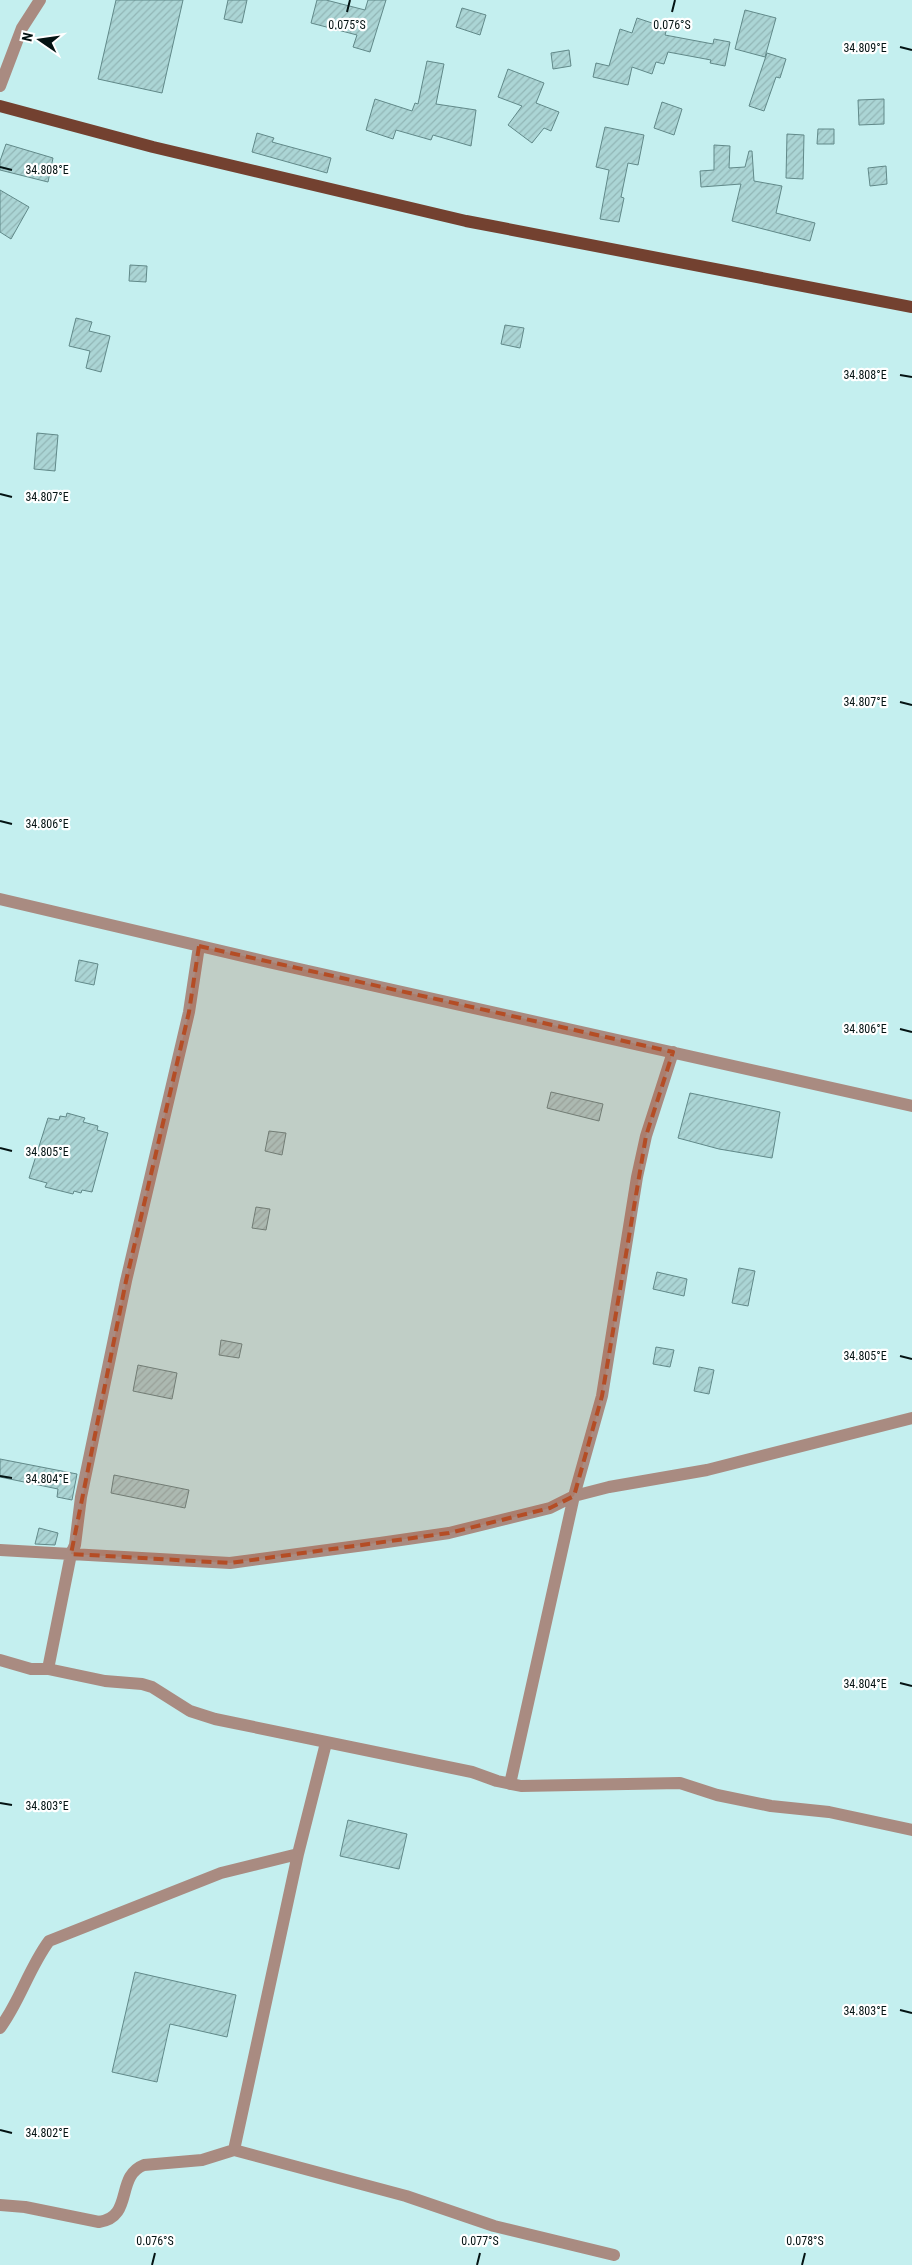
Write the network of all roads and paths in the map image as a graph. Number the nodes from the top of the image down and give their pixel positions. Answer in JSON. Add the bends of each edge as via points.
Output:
{"nodes":[{"id":1,"x":40,"y":0,"type":"edge"},
{"id":2,"x":0,"y":86,"type":"edge"},
{"id":3,"x":0,"y":106,"type":"edge"},
{"id":4,"x":912,"y":307,"type":"edge"},
{"id":5,"x":0,"y":899,"type":"edge"},
{"id":6,"x":199,"y":946,"type":"junction"},
{"id":7,"x":674,"y":1052,"type":"junction"},
{"id":8,"x":912,"y":1106,"type":"edge"},
{"id":9,"x":912,"y":1418,"type":"edge"},
{"id":10,"x":574,"y":1496,"type":"junction"},
{"id":11,"x":0,"y":1550,"type":"edge"},
{"id":12,"x":71,"y":1554,"type":"junction"},
{"id":13,"x":0,"y":1660,"type":"edge"},
{"id":14,"x":48,"y":1669,"type":"junction"},
{"id":15,"x":326,"y":1743,"type":"junction"},
{"id":16,"x":510,"y":1784,"type":"junction"},
{"id":17,"x":912,"y":1830,"type":"edge"},
{"id":18,"x":298,"y":1854,"type":"junction"},
{"id":19,"x":0,"y":2028,"type":"edge"},
{"id":20,"x":234,"y":2150,"type":"junction"},
{"id":21,"x":0,"y":2205,"type":"edge"},
{"id":22,"x":614,"y":2255,"type":"dead end"}],
"edges":[{"from":1,"to":2,"type":"street","via":[[22,28]]},
{"from":3,"to":4,"type":"main road","via":[[153,147],[466,221]]},
{"from":5,"to":6,"type":"street"},
{"from":6,"to":7,"type":"street"},
{"from":6,"to":12,"type":"street","via":[[189,1012],[126,1281]]},
{"from":7,"to":8,"type":"street"},
{"from":7,"to":10,"type":"street","via":[[644,1144],[602,1396]]},
{"from":9,"to":10,"type":"street","via":[[707,1470]]},
{"from":10,"to":12,"type":"street","via":[[550,1508],[449,1533],[230,1563]]},
{"from":10,"to":16,"type":"street"},
{"from":11,"to":12,"type":"street"},
{"from":12,"to":14,"type":"street"},
{"from":13,"to":14,"type":"street","via":[[31,1669]]},
{"from":14,"to":15,"type":"street","via":[[105,1681],[142,1684],[190,1710],[215,1719]]},
{"from":15,"to":16,"type":"street","via":[[472,1772]]},
{"from":15,"to":18,"type":"street"},
{"from":16,"to":17,"type":"street","via":[[680,1783],[771,1806],[830,1812]]},
{"from":18,"to":19,"type":"street","via":[[221,1873],[49,1941]]},
{"from":18,"to":20,"type":"street"},
{"from":20,"to":21,"type":"street","via":[[202,2160],[137,2168],[131,2175],[116,2215],[110,2220],[99,2222]]},
{"from":20,"to":22,"type":"street","via":[[406,2196],[494,2226]]}]}
